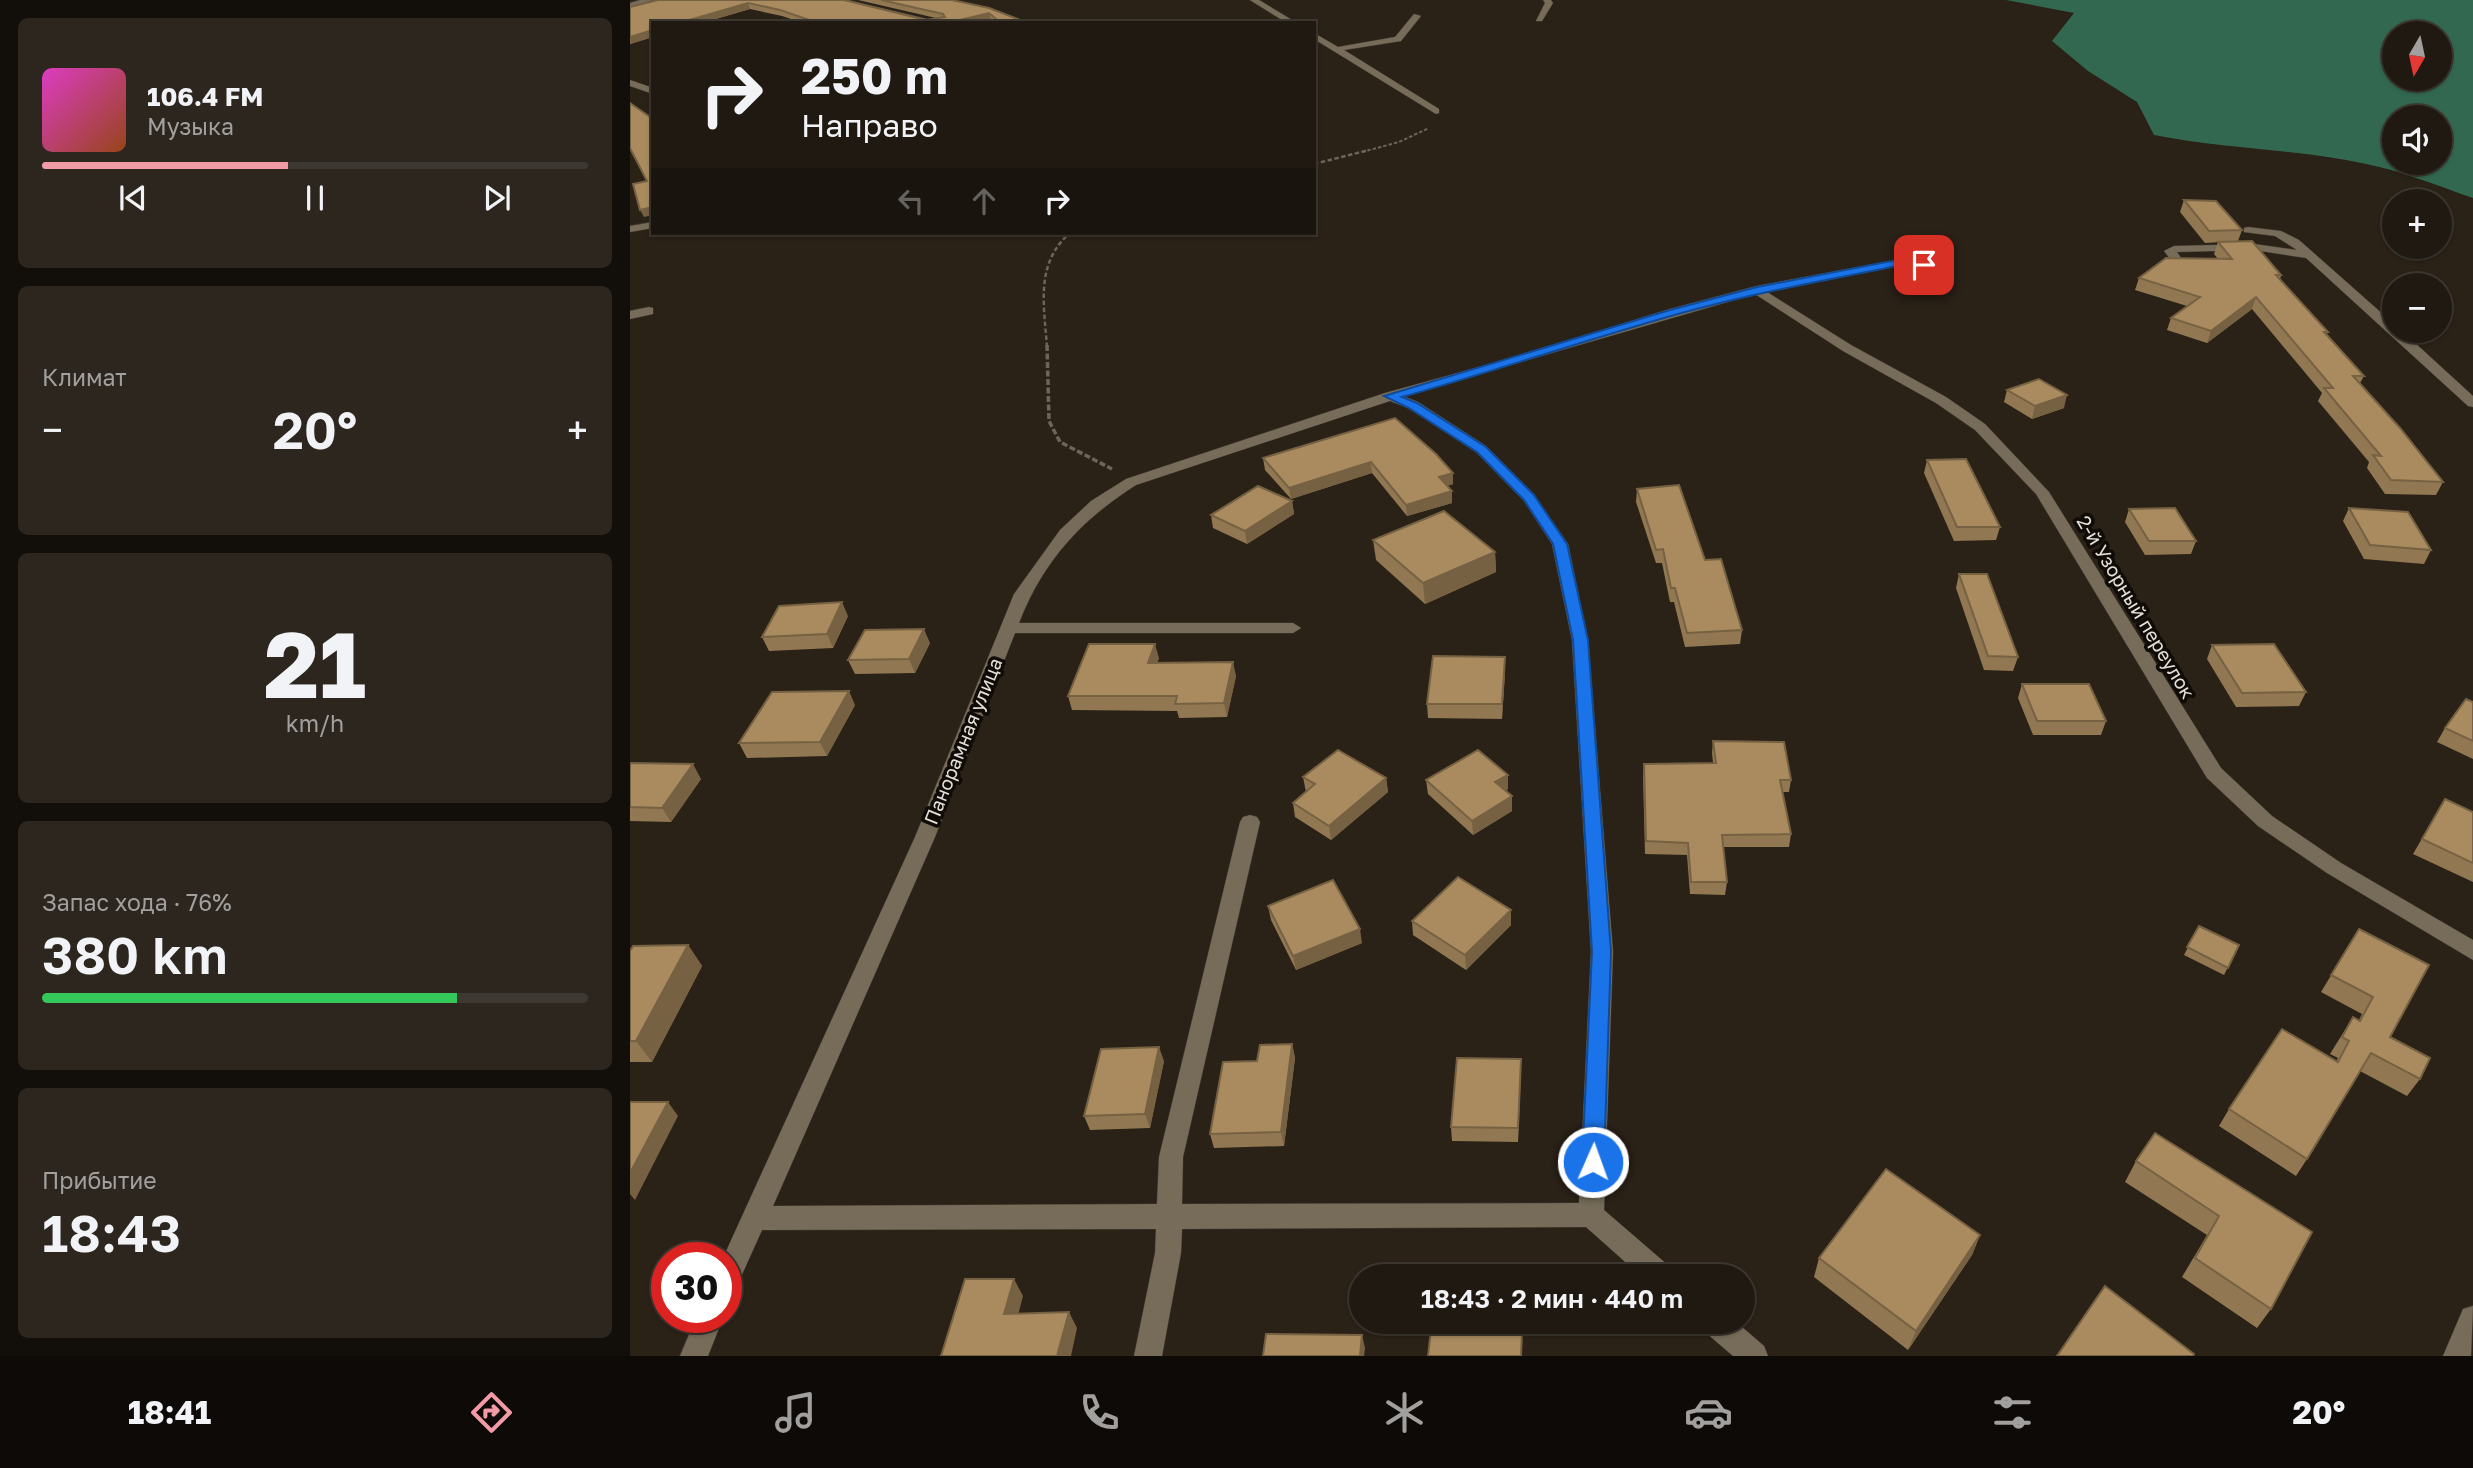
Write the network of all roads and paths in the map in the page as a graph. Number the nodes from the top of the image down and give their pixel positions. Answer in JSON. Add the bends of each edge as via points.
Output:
{"nodes":[{"id":1,"x":649,"y":0,"type":"edge"},
{"id":2,"x":837,"y":0,"type":"edge"},
{"id":3,"x":1254,"y":0,"type":"edge"},
{"id":4,"x":1548,"y":0,"type":"edge"},
{"id":5,"x":630,"y":5,"type":"edge"},
{"id":6,"x":1417,"y":16,"type":"dead end"},
{"id":7,"x":1539,"y":19,"type":"dead end"},
{"id":8,"x":931,"y":21,"type":"edge"},
{"id":9,"x":1290,"y":21,"type":"edge"},
{"id":10,"x":1316,"y":36,"type":"edge"},
{"id":11,"x":1338,"y":49,"type":"junction"},
{"id":12,"x":630,"y":83,"type":"edge"},
{"id":13,"x":651,"y":90,"type":"edge"},
{"id":14,"x":1436,"y":111,"type":"joint"},
{"id":15,"x":1316,"y":163,"type":"edge"},
{"id":16,"x":651,"y":225,"type":"edge"},
{"id":17,"x":630,"y":229,"type":"edge"},
{"id":18,"x":2248,"y":230,"type":"dead end"},
{"id":19,"x":1068,"y":235,"type":"edge"},
{"id":20,"x":2311,"y":255,"type":"junction"},
{"id":21,"x":2178,"y":262,"type":"edge"},
{"id":22,"x":1946,"y":268,"type":"dead end"},
{"id":23,"x":1757,"y":290,"type":"junction"},
{"id":24,"x":649,"y":311,"type":"dead end"},
{"id":25,"x":630,"y":315,"type":"edge"},
{"id":26,"x":2382,"y":319,"type":"edge"},
{"id":27,"x":2408,"y":343,"type":"edge"},
{"id":28,"x":1390,"y":396,"type":"junction"},
{"id":29,"x":2473,"y":403,"type":"edge"},
{"id":30,"x":1131,"y":482,"type":"junction"},
{"id":31,"x":1008,"y":628,"type":"junction"},
{"id":32,"x":1293,"y":628,"type":"dead end"},
{"id":33,"x":1250,"y":822,"type":"dead end"},
{"id":34,"x":2473,"y":951,"type":"edge"},
{"id":35,"x":1170,"y":1215,"type":"junction"},
{"id":36,"x":1591,"y":1215,"type":"junction"},
{"id":37,"x":754,"y":1217,"type":"junction"},
{"id":38,"x":742,"y":1245,"type":"edge"},
{"id":39,"x":1647,"y":1264,"type":"edge"},
{"id":40,"x":2473,"y":1319,"type":"edge"},
{"id":41,"x":704,"y":1333,"type":"edge"},
{"id":42,"x":1729,"y":1334,"type":"edge"},
{"id":43,"x":694,"y":1356,"type":"edge"},
{"id":44,"x":1148,"y":1356,"type":"edge"},
{"id":45,"x":1754,"y":1356,"type":"edge"},
{"id":46,"x":2457,"y":1356,"type":"edge"}],
"edges":[{"from":1,"to":5,"type":"street"},
{"from":2,"to":8,"type":"street"},
{"from":3,"to":9,"type":"street"},
{"from":4,"to":7,"type":"street"},
{"from":6,"to":11,"type":"street","via":[[1398,39]]},
{"from":10,"to":11,"type":"street"},
{"from":11,"to":14,"type":"street"},
{"from":12,"to":13,"type":"street"},
{"from":14,"to":15,"type":"path","via":[[1444,118],[1399,142]]},
{"from":16,"to":17,"type":"street"},
{"from":18,"to":20,"type":"street","via":[[2277,233]]},
{"from":19,"to":30,"type":"path","via":[[1049,257],[1043,297],[1049,421],[1060,442]]},
{"from":20,"to":21,"type":"street","via":[[2254,247],[2174,248],[2170,251]]},
{"from":20,"to":26,"type":"street"},
{"from":22,"to":23,"type":"street","name":"Панорамная улица","via":[[1902,262]]},
{"from":23,"to":28,"type":"street","name":"Панорамная улица"},
{"from":23,"to":34,"type":"street","name":"2-й Узорный переулок","via":[[1980,427],[2042,492],[2214,774],[2264,821]]},
{"from":24,"to":25,"type":"street"},
{"from":27,"to":29,"type":"street"},
{"from":28,"to":30,"type":"street","name":"Панорамная улица"},
{"from":28,"to":36,"type":"street","via":[[1413,405],[1481,449],[1529,498],[1560,544],[1580,640],[1601,952]]},
{"from":30,"to":31,"type":"street","name":"Панорамная улица","via":[[1096,504],[1065,533],[1022,594]]},
{"from":31,"to":32,"type":"street"},
{"from":31,"to":37,"type":"street","name":"Панорамная улица","via":[[925,837]]},
{"from":33,"to":35,"type":"street","via":[[1171,1157]]},
{"from":35,"to":36,"type":"street"},
{"from":35,"to":37,"type":"street"},
{"from":35,"to":44,"type":"street","via":[[1168,1253]]},
{"from":36,"to":39,"type":"street"},
{"from":37,"to":38,"type":"street","name":"Панорамная улица"},
{"from":40,"to":46,"type":"street"},
{"from":41,"to":43,"type":"street"},
{"from":42,"to":45,"type":"street"}]}
